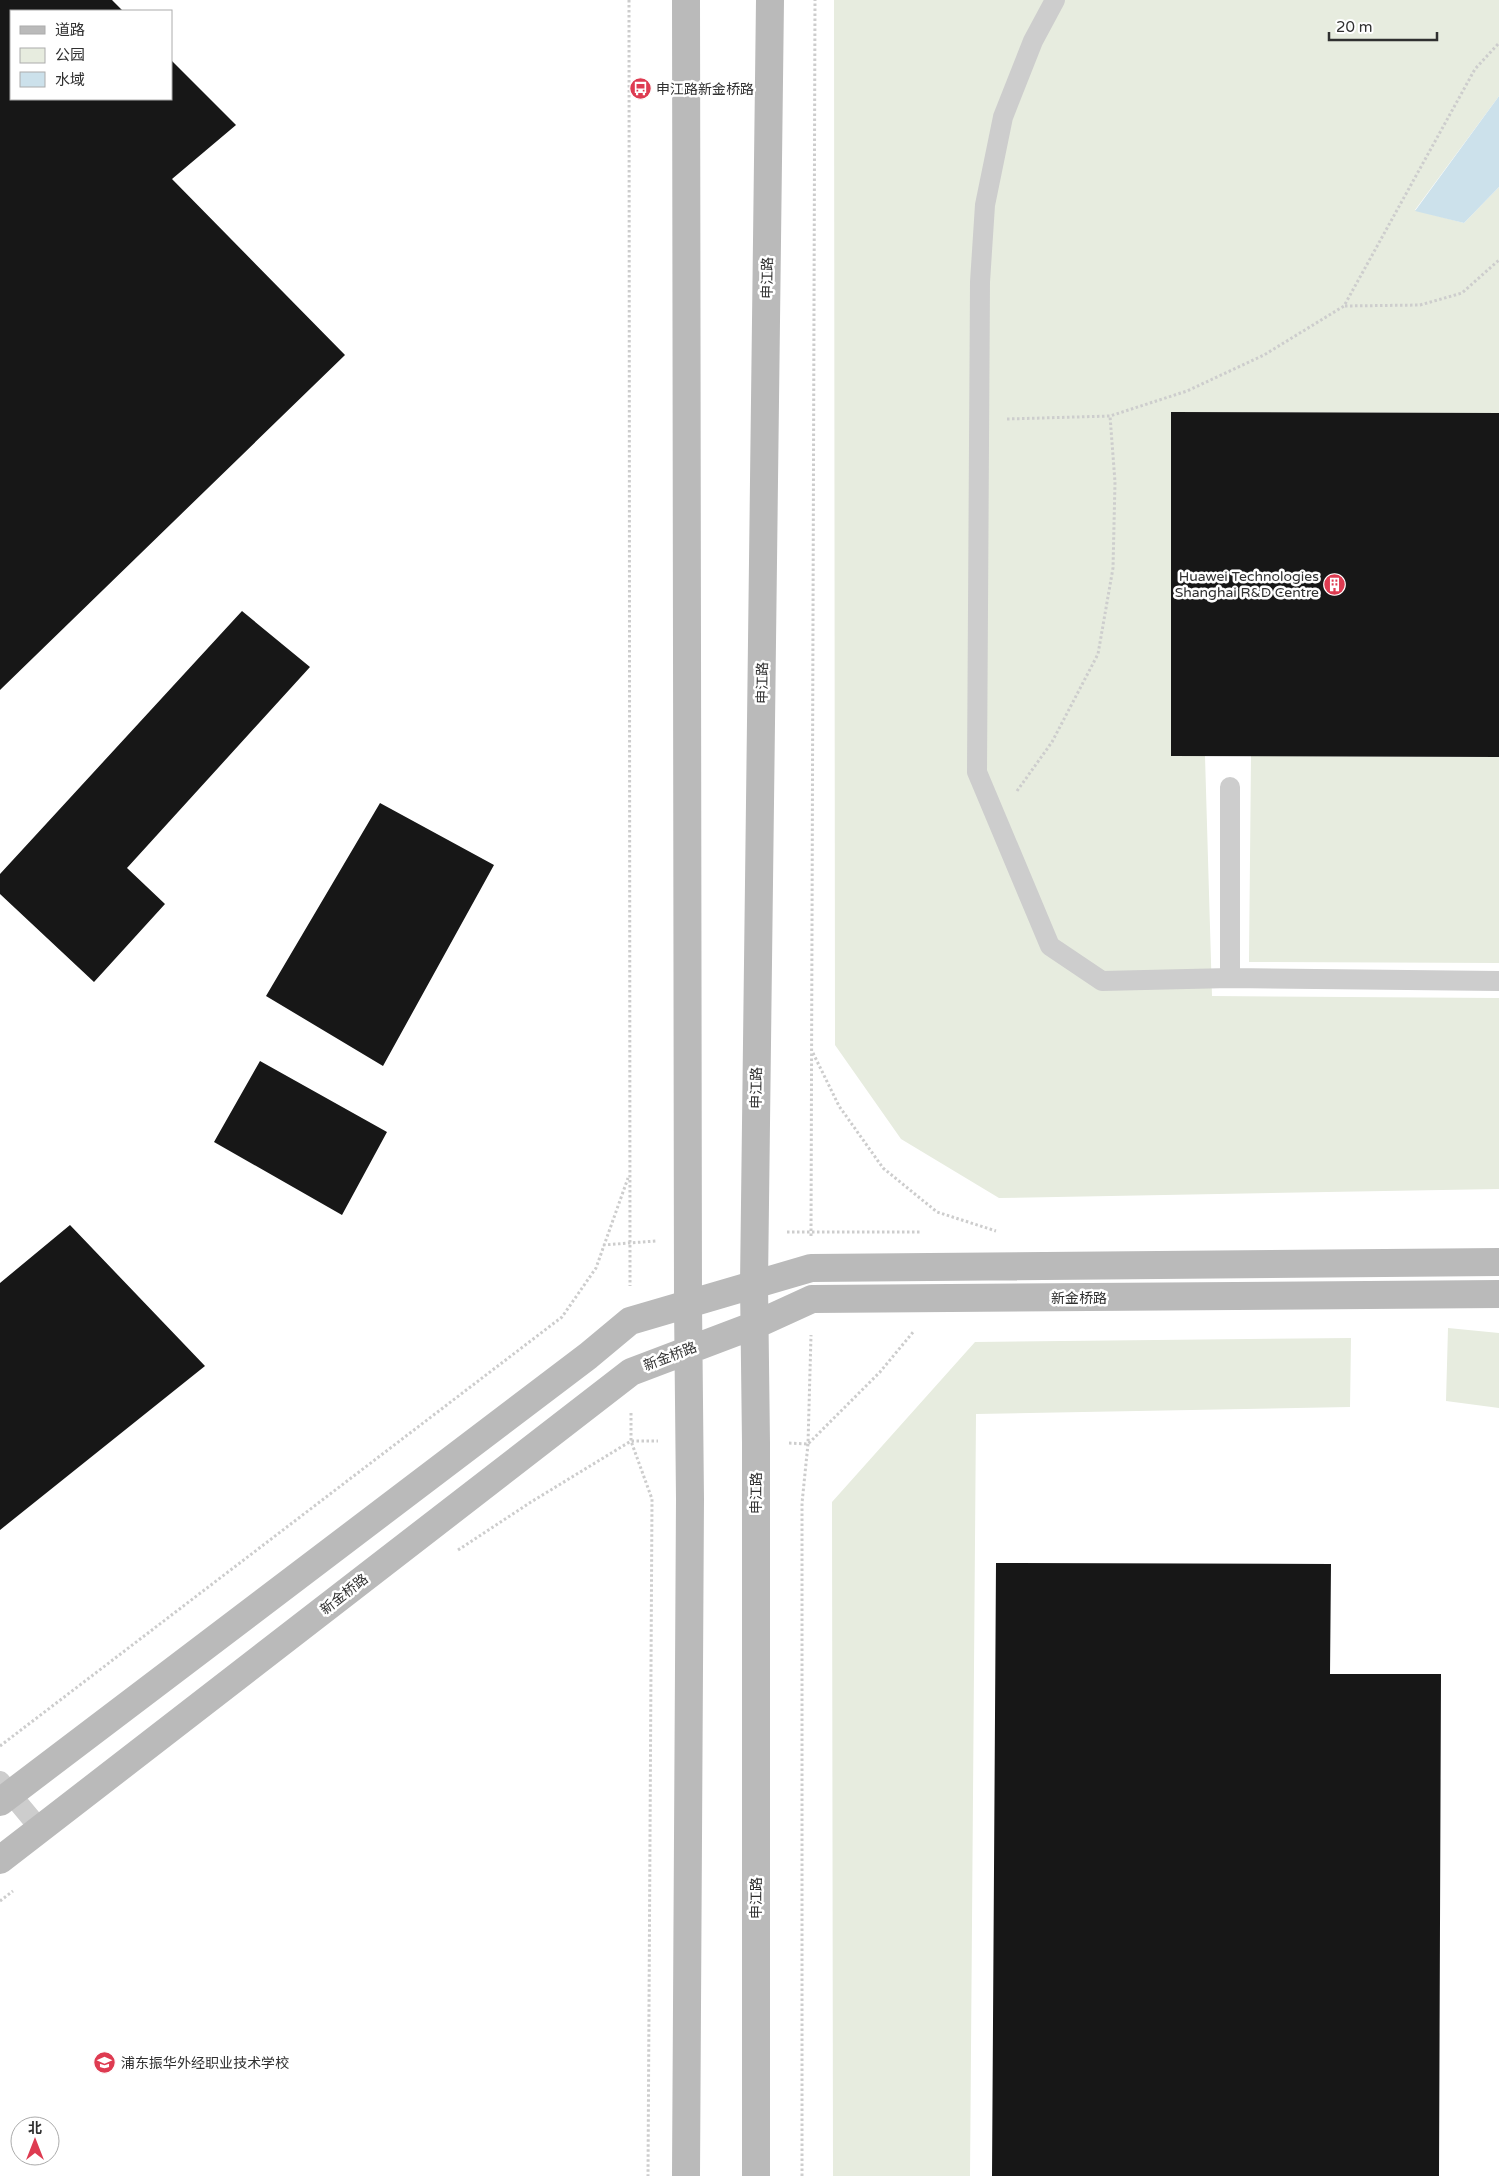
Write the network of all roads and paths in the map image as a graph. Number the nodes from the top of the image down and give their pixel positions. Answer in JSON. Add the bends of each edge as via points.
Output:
{"nodes":[{"id":1,"x":629,"y":0,"type":"edge"},
{"id":2,"x":686,"y":0,"type":"edge"},
{"id":3,"x":770,"y":0,"type":"edge"},
{"id":4,"x":815,"y":0,"type":"edge"},
{"id":5,"x":1054,"y":0,"type":"edge"},
{"id":6,"x":1499,"y":43,"type":"edge"},
{"id":7,"x":1499,"y":260,"type":"edge"},
{"id":8,"x":1344,"y":306,"type":"junction"},
{"id":9,"x":1110,"y":416,"type":"junction"},
{"id":10,"x":979,"y":420,"type":"junction"},
{"id":11,"x":1230,"y":787,"type":"dead end"},
{"id":12,"x":997,"y":819,"type":"junction"},
{"id":13,"x":1230,"y":978,"type":"junction"},
{"id":14,"x":1499,"y":981,"type":"edge"},
{"id":15,"x":812,"y":1051,"type":"junction"},
{"id":16,"x":629,"y":1176,"type":"junction"},
{"id":17,"x":811,"y":1231,"type":"dead end"},
{"id":18,"x":996,"y":1231,"type":"dead end"},
{"id":19,"x":603,"y":1245,"type":"junction"},
{"id":20,"x":1499,"y":1262,"type":"edge"},
{"id":21,"x":754,"y":1284,"type":"junction"},
{"id":22,"x":1499,"y":1294,"type":"edge"},
{"id":23,"x":688,"y":1304,"type":"junction"},
{"id":24,"x":755,"y":1325,"type":"junction"},
{"id":25,"x":916,"y":1329,"type":"dead end"},
{"id":26,"x":689,"y":1348,"type":"junction"},
{"id":27,"x":592,"y":1464,"type":"dead end"},
{"id":28,"x":0,"y":1746,"type":"edge"},
{"id":29,"x":4,"y":1792,"type":"edge"},
{"id":30,"x":40,"y":1829,"type":"junction"},
{"id":31,"x":0,"y":1860,"type":"edge"},
{"id":32,"x":648,"y":2176,"type":"edge"},
{"id":33,"x":686,"y":2176,"type":"edge"},
{"id":34,"x":756,"y":2176,"type":"edge"},
{"id":35,"x":802,"y":2176,"type":"edge"}],
"edges":[{"from":1,"to":16,"type":"path"},
{"from":2,"to":23,"type":"main road"},
{"from":3,"to":21,"type":"main road","name":"申江路"},
{"from":4,"to":15,"type":"path"},
{"from":5,"to":10,"type":"lane","via":[[1033,41],[1003,117],[985,205],[980,282]]},
{"from":6,"to":8,"type":"path","via":[[1475,69]]},
{"from":7,"to":8,"type":"path","via":[[1462,293],[1420,305]]},
{"from":8,"to":9,"type":"path","via":[[1264,355],[1187,391]]},
{"from":9,"to":10,"type":"path"},
{"from":9,"to":12,"type":"path","via":[[1115,482],[1113,568],[1098,654],[1052,742]]},
{"from":10,"to":12,"type":"lane","via":[[977,772]]},
{"from":11,"to":13,"type":"lane"},
{"from":12,"to":13,"type":"lane","via":[[1050,946],[1102,981]]},
{"from":13,"to":14,"type":"lane"},
{"from":15,"to":17,"type":"path"},
{"from":15,"to":18,"type":"path","via":[[839,1106],[883,1168],[937,1212]]},
{"from":16,"to":19,"type":"path"},
{"from":16,"to":19,"type":"path","via":[[629,1243]]},
{"from":19,"to":28,"type":"path","via":[[596,1268],[562,1317]]},
{"from":20,"to":21,"type":"main road","via":[[811,1268]]},
{"from":21,"to":23,"type":"main road"},
{"from":21,"to":24,"type":"main road","name":"申江路"},
{"from":22,"to":24,"type":"main road","name":"新金桥路","via":[[812,1300]]},
{"from":23,"to":26,"type":"main road"},
{"from":23,"to":29,"type":"main road","via":[[630,1321],[588,1356]]},
{"from":24,"to":26,"type":"main road","name":"新金桥路"},
{"from":24,"to":34,"type":"main road","name":"申江路"},
{"from":25,"to":35,"type":"path","via":[[880,1372],[808,1444],[802,1503]]},
{"from":26,"to":30,"type":"main road","name":"新金桥路","via":[[631,1372]]},
{"from":26,"to":33,"type":"main road"},
{"from":27,"to":32,"type":"path","via":[[631,1441],[652,1498]]},
{"from":29,"to":30,"type":"lane"},
{"from":30,"to":31,"type":"main road","name":"新金桥路"}]}
